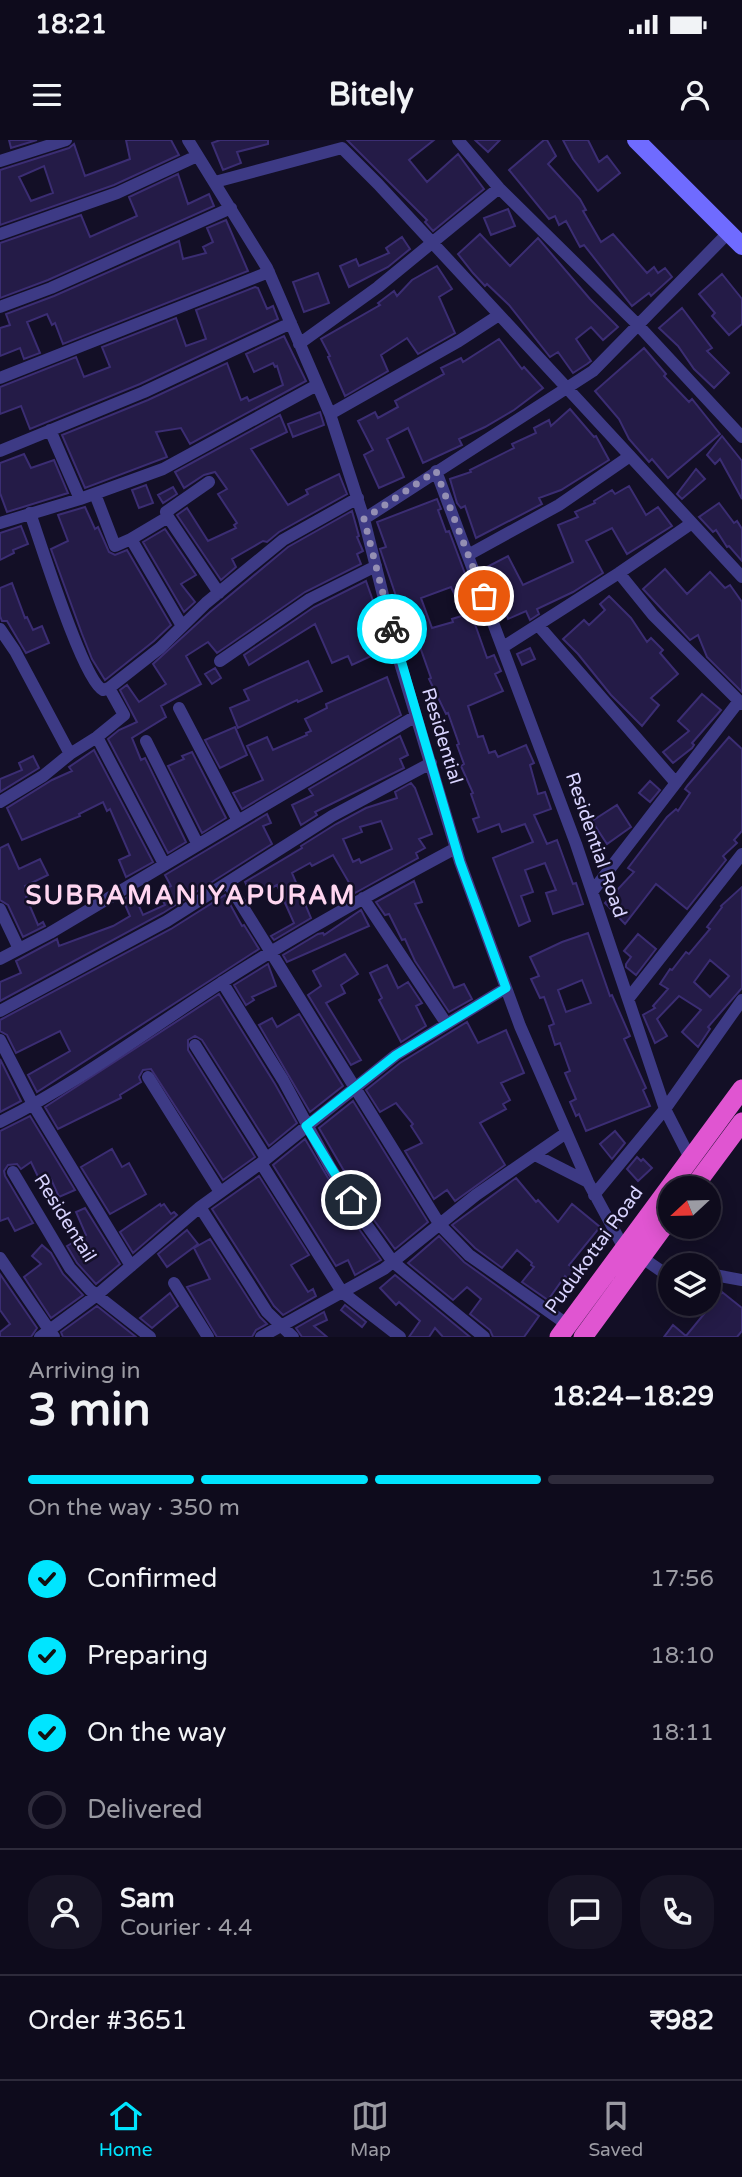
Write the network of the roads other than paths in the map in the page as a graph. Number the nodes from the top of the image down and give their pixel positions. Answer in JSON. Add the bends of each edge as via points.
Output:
{"nodes":[{"id":1,"x":66,"y":140,"type":"edge"},
{"id":2,"x":188,"y":140,"type":"edge"},
{"id":3,"x":458,"y":140,"type":"edge"},
{"id":4,"x":636,"y":140,"type":"edge"},
{"id":5,"x":197,"y":156,"type":"junction"},
{"id":6,"x":0,"y":161,"type":"edge"},
{"id":7,"x":215,"y":182,"type":"junction"},
{"id":8,"x":499,"y":188,"type":"junction"},
{"id":9,"x":231,"y":208,"type":"junction"},
{"id":10,"x":729,"y":232,"type":"junction"},
{"id":11,"x":0,"y":234,"type":"edge"},
{"id":12,"x":433,"y":242,"type":"junction"},
{"id":13,"x":742,"y":246,"type":"edge"},
{"id":14,"x":269,"y":272,"type":"junction"},
{"id":15,"x":0,"y":307,"type":"edge"},
{"id":16,"x":499,"y":315,"type":"junction"},
{"id":17,"x":290,"y":323,"type":"junction"},
{"id":18,"x":638,"y":325,"type":"junction"},
{"id":19,"x":299,"y":344,"type":"junction"},
{"id":20,"x":0,"y":378,"type":"edge"},
{"id":21,"x":317,"y":385,"type":"junction"},
{"id":22,"x":567,"y":387,"type":"junction"},
{"id":23,"x":330,"y":414,"type":"junction"},
{"id":24,"x":50,"y":430,"type":"junction"},
{"id":25,"x":742,"y":437,"type":"edge"},
{"id":26,"x":0,"y":451,"type":"edge"},
{"id":27,"x":630,"y":456,"type":"junction"},
{"id":28,"x":436,"y":471,"type":"junction"},
{"id":29,"x":209,"y":482,"type":"dead end"},
{"id":30,"x":95,"y":494,"type":"junction"},
{"id":31,"x":358,"y":498,"type":"junction"},
{"id":32,"x":80,"y":499,"type":"junction"},
{"id":33,"x":30,"y":513,"type":"junction"},
{"id":34,"x":168,"y":517,"type":"junction"},
{"id":35,"x":364,"y":519,"type":"junction"},
{"id":36,"x":0,"y":523,"type":"edge"},
{"id":37,"x":692,"y":523,"type":"junction"},
{"id":38,"x":131,"y":539,"type":"junction"},
{"id":39,"x":468,"y":555,"type":"junction"},
{"id":40,"x":376,"y":566,"type":"junction"},
{"id":41,"x":619,"y":573,"type":"junction"},
{"id":42,"x":742,"y":576,"type":"edge"},
{"id":43,"x":219,"y":593,"type":"junction"},
{"id":44,"x":538,"y":625,"type":"junction"},
{"id":45,"x":182,"y":626,"type":"junction"},
{"id":46,"x":0,"y":629,"type":"edge"},
{"id":47,"x":503,"y":647,"type":"junction"},
{"id":48,"x":220,"y":660,"type":"dead end"},
{"id":49,"x":108,"y":688,"type":"junction"},
{"id":50,"x":740,"y":702,"type":"edge"},
{"id":51,"x":179,"y":708,"type":"dead end"},
{"id":52,"x":416,"y":716,"type":"junction"},
{"id":53,"x":97,"y":737,"type":"junction"},
{"id":54,"x":146,"y":741,"type":"dead end"},
{"id":55,"x":70,"y":754,"type":"junction"},
{"id":56,"x":431,"y":763,"type":"junction"},
{"id":57,"x":676,"y":783,"type":"junction"},
{"id":58,"x":0,"y":802,"type":"edge"},
{"id":59,"x":238,"y":821,"type":"junction"},
{"id":60,"x":198,"y":845,"type":"junction"},
{"id":61,"x":456,"y":848,"type":"junction"},
{"id":62,"x":742,"y":853,"type":"edge"},
{"id":63,"x":164,"y":864,"type":"junction"},
{"id":64,"x":228,"y":883,"type":"junction"},
{"id":65,"x":592,"y":892,"type":"junction"},
{"id":66,"x":363,"y":898,"type":"junction"},
{"id":67,"x":0,"y":909,"type":"edge"},
{"id":68,"x":19,"y":949,"type":"junction"},
{"id":69,"x":270,"y":953,"type":"junction"},
{"id":70,"x":0,"y":959,"type":"edge"},
{"id":71,"x":222,"y":982,"type":"junction"},
{"id":72,"x":506,"y":988,"type":"junction"},
{"id":73,"x":628,"y":999,"type":"junction"},
{"id":74,"x":742,"y":1000,"type":"edge"},
{"id":75,"x":0,"y":1010,"type":"edge"},
{"id":76,"x":446,"y":1023,"type":"junction"},
{"id":77,"x":0,"y":1040,"type":"edge"},
{"id":78,"x":195,"y":1045,"type":"dead end"},
{"id":79,"x":148,"y":1077,"type":"dead end"},
{"id":80,"x":355,"y":1087,"type":"junction"},
{"id":81,"x":742,"y":1089,"type":"edge"},
{"id":82,"x":34,"y":1105,"type":"junction"},
{"id":83,"x":665,"y":1109,"type":"junction"},
{"id":84,"x":0,"y":1122,"type":"edge"},
{"id":85,"x":742,"y":1122,"type":"edge"},
{"id":86,"x":306,"y":1126,"type":"junction"},
{"id":87,"x":566,"y":1133,"type":"junction"},
{"id":88,"x":536,"y":1156,"type":"junction"},
{"id":89,"x":690,"y":1158,"type":"junction"},
{"id":90,"x":264,"y":1161,"type":"junction"},
{"id":91,"x":13,"y":1172,"type":"dead end"},
{"id":92,"x":701,"y":1176,"type":"edge"},
{"id":93,"x":587,"y":1182,"type":"junction"},
{"id":94,"x":220,"y":1192,"type":"junction"},
{"id":95,"x":594,"y":1195,"type":"junction"},
{"id":96,"x":200,"y":1207,"type":"junction"},
{"id":97,"x":440,"y":1225,"type":"junction"},
{"id":98,"x":658,"y":1231,"type":"edge"},
{"id":99,"x":633,"y":1257,"type":"junction"},
{"id":100,"x":0,"y":1258,"type":"edge"},
{"id":101,"x":393,"y":1262,"type":"junction"},
{"id":102,"x":131,"y":1266,"type":"junction"},
{"id":103,"x":658,"y":1271,"type":"edge"},
{"id":104,"x":721,"y":1276,"type":"edge"},
{"id":105,"x":742,"y":1280,"type":"edge"},
{"id":106,"x":174,"y":1283,"type":"dead end"},
{"id":107,"x":342,"y":1292,"type":"junction"},
{"id":108,"x":97,"y":1295,"type":"junction"},
{"id":109,"x":279,"y":1326,"type":"junction"},
{"id":110,"x":570,"y":1333,"type":"edge"},
{"id":111,"x":48,"y":1335,"type":"edge"},
{"id":112,"x":150,"y":1337,"type":"edge"},
{"id":113,"x":208,"y":1337,"type":"edge"},
{"id":114,"x":261,"y":1337,"type":"edge"},
{"id":115,"x":293,"y":1337,"type":"edge"},
{"id":116,"x":400,"y":1337,"type":"edge"},
{"id":117,"x":484,"y":1337,"type":"edge"}],
"edges":[{"from":1,"to":6,"type":"street"},
{"from":2,"to":5,"type":"street","name":"Residential"},
{"from":3,"to":8,"type":"street"},
{"from":4,"to":10,"type":"main road"},
{"from":5,"to":7,"type":"street","name":"Residential"},
{"from":5,"to":11,"type":"street","via":[[117,193]]},
{"from":7,"to":9,"type":"street","name":"Residential"},
{"from":7,"to":12,"type":"street","via":[[342,148]]},
{"from":8,"to":12,"type":"street"},
{"from":8,"to":18,"type":"street"},
{"from":9,"to":14,"type":"street","name":"Residential"},
{"from":9,"to":15,"type":"street"},
{"from":10,"to":13,"type":"main road"},
{"from":10,"to":18,"type":"street"},
{"from":12,"to":16,"type":"street"},
{"from":12,"to":19,"type":"street"},
{"from":14,"to":17,"type":"street","name":"Residential"},
{"from":14,"to":20,"type":"street"},
{"from":16,"to":22,"type":"street"},
{"from":16,"to":23,"type":"street"},
{"from":17,"to":19,"type":"street","name":"Residential"},
{"from":17,"to":24,"type":"street","via":[[144,392]]},
{"from":18,"to":22,"type":"street","via":[[593,371]]},
{"from":18,"to":25,"type":"street"},
{"from":19,"to":21,"type":"street","name":"Residential"},
{"from":21,"to":23,"type":"street","name":"Residential"},
{"from":21,"to":30,"type":"street","via":[[163,469]]},
{"from":22,"to":27,"type":"street"},
{"from":22,"to":28,"type":"street"},
{"from":23,"to":31,"type":"street","name":"Residential"},
{"from":24,"to":26,"type":"street"},
{"from":24,"to":32,"type":"street"},
{"from":27,"to":37,"type":"street"},
{"from":27,"to":39,"type":"street","via":[[559,505]]},
{"from":28,"to":35,"type":"street"},
{"from":28,"to":39,"type":"street","name":"Residential Road"},
{"from":29,"to":34,"type":"street","via":[[166,512]]},
{"from":30,"to":32,"type":"street"},
{"from":30,"to":38,"type":"street","via":[[115,546]]},
{"from":31,"to":35,"type":"street","name":"Residential"},
{"from":31,"to":43,"type":"street","via":[[283,540]]},
{"from":32,"to":33,"type":"street"},
{"from":33,"to":36,"type":"street"},
{"from":33,"to":49,"type":"street","via":[[89,675],[98,688]]},
{"from":34,"to":38,"type":"street"},
{"from":34,"to":43,"type":"street"},
{"from":35,"to":40,"type":"street","name":"Residential"},
{"from":37,"to":41,"type":"street"},
{"from":37,"to":42,"type":"street"},
{"from":38,"to":45,"type":"street"},
{"from":39,"to":47,"type":"street","name":"Residential Road"},
{"from":40,"to":48,"type":"street","via":[[310,599]]},
{"from":40,"to":52,"type":"street","name":"Residential"},
{"from":41,"to":44,"type":"street"},
{"from":41,"to":50,"type":"street","via":[[653,615]]},
{"from":43,"to":45,"type":"street"},
{"from":44,"to":47,"type":"street"},
{"from":44,"to":57,"type":"street"},
{"from":45,"to":49,"type":"street"},
{"from":46,"to":55,"type":"street"},
{"from":47,"to":65,"type":"street","name":"Residential Road"},
{"from":49,"to":53,"type":"street","via":[[124,715]]},
{"from":50,"to":57,"type":"street"},
{"from":51,"to":59,"type":"street"},
{"from":52,"to":56,"type":"street","name":"Residential"},
{"from":52,"to":59,"type":"street"},
{"from":53,"to":55,"type":"street"},
{"from":53,"to":63,"type":"street"},
{"from":54,"to":60,"type":"street"},
{"from":55,"to":58,"type":"street"},
{"from":56,"to":61,"type":"street","name":"Residential"},
{"from":56,"to":64,"type":"street","via":[[332,816]]},
{"from":57,"to":65,"type":"street"},
{"from":59,"to":60,"type":"street"},
{"from":60,"to":63,"type":"street"},
{"from":61,"to":66,"type":"street"},
{"from":61,"to":72,"type":"street","name":"Residential"},
{"from":62,"to":73,"type":"street"},
{"from":63,"to":68,"type":"street"},
{"from":64,"to":69,"type":"street"},
{"from":64,"to":75,"type":"street","via":[[167,921]]},
{"from":65,"to":73,"type":"street","name":"Residential Road"},
{"from":66,"to":69,"type":"street"},
{"from":66,"to":76,"type":"street"},
{"from":67,"to":68,"type":"street"},
{"from":68,"to":70,"type":"street"},
{"from":69,"to":71,"type":"street"},
{"from":69,"to":80,"type":"street"},
{"from":71,"to":82,"type":"street"},
{"from":71,"to":86,"type":"street"},
{"from":72,"to":76,"type":"street"},
{"from":72,"to":87,"type":"street","name":"Residential"},
{"from":73,"to":83,"type":"street","name":"Residential Road"},
{"from":74,"to":83,"type":"street"},
{"from":76,"to":80,"type":"street"},
{"from":77,"to":82,"type":"street"},
{"from":78,"to":90,"type":"street"},
{"from":79,"to":94,"type":"street"},
{"from":80,"to":86,"type":"street"},
{"from":80,"to":97,"type":"street"},
{"from":81,"to":89,"type":"highway","name":"Pudukottai Road"},
{"from":82,"to":84,"type":"street"},
{"from":82,"to":102,"type":"street"},
{"from":83,"to":89,"type":"street","name":"Residential Road"},
{"from":83,"to":95,"type":"street"},
{"from":85,"to":92,"type":"highway"},
{"from":86,"to":90,"type":"street"},
{"from":86,"to":101,"type":"street"},
{"from":87,"to":88,"type":"street"},
{"from":87,"to":93,"type":"street","name":"Residential"},
{"from":88,"to":93,"type":"street"},
{"from":88,"to":97,"type":"street"},
{"from":89,"to":99,"type":"highway","name":"Pudukottai Road"},
{"from":90,"to":94,"type":"street"},
{"from":90,"to":107,"type":"street"},
{"from":91,"to":108,"type":"street","name":"Residentail","via":[[70,1268]]},
{"from":93,"to":95,"type":"street","name":"Residential"},
{"from":94,"to":96,"type":"street"},
{"from":95,"to":99,"type":"street","name":"Residential"},
{"from":96,"to":102,"type":"street"},
{"from":96,"to":109,"type":"street"},
{"from":97,"to":101,"type":"street"},
{"from":97,"to":110,"type":"street","via":[[469,1255]]},
{"from":98,"to":99,"type":"highway"},
{"from":99,"to":103,"type":"street"},
{"from":99,"to":110,"type":"highway","name":"Pudukottai Road"},
{"from":100,"to":111,"type":"street"},
{"from":101,"to":107,"type":"street"},
{"from":101,"to":117,"type":"street"},
{"from":102,"to":108,"type":"street"},
{"from":104,"to":105,"type":"street"},
{"from":106,"to":113,"type":"street"},
{"from":107,"to":109,"type":"street"},
{"from":107,"to":116,"type":"street"},
{"from":108,"to":111,"type":"street"},
{"from":108,"to":112,"type":"street","name":"Residentail"},
{"from":109,"to":114,"type":"street"},
{"from":109,"to":115,"type":"street"}]}
